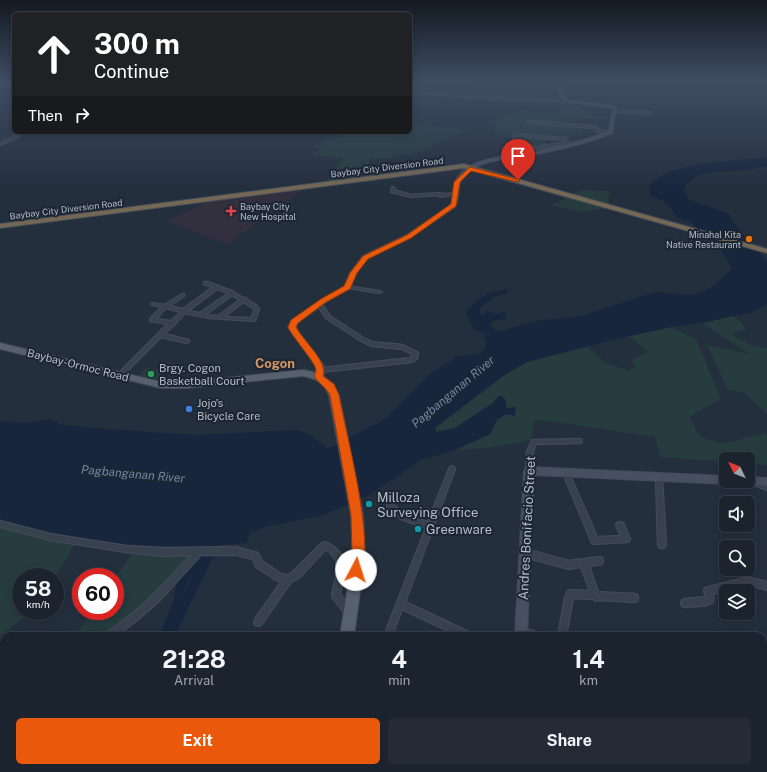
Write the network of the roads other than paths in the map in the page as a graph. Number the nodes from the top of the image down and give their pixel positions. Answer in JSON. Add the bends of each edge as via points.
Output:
{"nodes":[{"id":1,"x":614,"y":117,"type":"edge"},
{"id":2,"x":528,"y":122,"type":"dead end"},
{"id":3,"x":611,"y":132,"type":"junction"},
{"id":4,"x":18,"y":134,"type":"edge"},
{"id":5,"x":524,"y":136,"type":"junction"},
{"id":6,"x":533,"y":136,"type":"junction"},
{"id":7,"x":563,"y":142,"type":"junction"},
{"id":8,"x":0,"y":144,"type":"edge"},
{"id":9,"x":516,"y":145,"type":"junction"},
{"id":10,"x":525,"y":145,"type":"junction"},
{"id":11,"x":535,"y":148,"type":"junction"},
{"id":12,"x":517,"y":153,"type":"junction"},
{"id":13,"x":471,"y":168,"type":"junction"},
{"id":14,"x":393,"y":188,"type":"dead end"},
{"id":15,"x":455,"y":194,"type":"junction"},
{"id":16,"x":443,"y":195,"type":"junction"},
{"id":17,"x":432,"y":196,"type":"dead end"},
{"id":18,"x":0,"y":226,"type":"edge"},
{"id":19,"x":767,"y":252,"type":"edge"},
{"id":20,"x":206,"y":283,"type":"dead end"},
{"id":21,"x":216,"y":287,"type":"junction"},
{"id":22,"x":348,"y":287,"type":"junction"},
{"id":23,"x":380,"y":292,"type":"dead end"},
{"id":24,"x":232,"y":293,"type":"junction"},
{"id":25,"x":182,"y":296,"type":"dead end"},
{"id":26,"x":244,"y":299,"type":"junction"},
{"id":27,"x":154,"y":304,"type":"dead end"},
{"id":28,"x":319,"y":304,"type":"junction"},
{"id":29,"x":166,"y":306,"type":"junction"},
{"id":30,"x":184,"y":311,"type":"junction"},
{"id":31,"x":201,"y":315,"type":"junction"},
{"id":32,"x":219,"y":318,"type":"junction"},
{"id":33,"x":173,"y":323,"type":"junction"},
{"id":34,"x":160,"y":335,"type":"junction"},
{"id":35,"x":186,"y":341,"type":"dead end"},
{"id":36,"x":0,"y":346,"type":"edge"},
{"id":37,"x":320,"y":373,"type":"junction"},
{"id":38,"x":120,"y":375,"type":"junction"},
{"id":39,"x":580,"y":441,"type":"dead end"},
{"id":40,"x":452,"y":469,"type":"dead end"},
{"id":41,"x":529,"y":471,"type":"junction"},
{"id":42,"x":566,"y":472,"type":"junction"},
{"id":43,"x":659,"y":477,"type":"junction"},
{"id":44,"x":719,"y":480,"type":"edge"},
{"id":45,"x":755,"y":481,"type":"edge"},
{"id":46,"x":767,"y":482,"type":"edge"},
{"id":47,"x":755,"y":483,"type":"edge"},
{"id":48,"x":767,"y":487,"type":"edge"},
{"id":49,"x":390,"y":505,"type":"dead end"},
{"id":50,"x":0,"y":524,"type":"edge"},
{"id":51,"x":620,"y":525,"type":"dead end"},
{"id":52,"x":429,"y":526,"type":"junction"},
{"id":53,"x":662,"y":545,"type":"dead end"},
{"id":54,"x":201,"y":551,"type":"junction"},
{"id":55,"x":525,"y":552,"type":"junction"},
{"id":56,"x":599,"y":561,"type":"dead end"},
{"id":57,"x":584,"y":564,"type":"junction"},
{"id":58,"x":288,"y":579,"type":"junction"},
{"id":59,"x":767,"y":586,"type":"edge"},
{"id":60,"x":596,"y":597,"type":"junction"},
{"id":61,"x":634,"y":598,"type":"dead end"},
{"id":62,"x":685,"y":603,"type":"dead end"},
{"id":63,"x":400,"y":604,"type":"junction"},
{"id":64,"x":350,"y":613,"type":"junction"},
{"id":65,"x":258,"y":622,"type":"dead end"},
{"id":66,"x":115,"y":632,"type":"edge"},
{"id":67,"x":348,"y":632,"type":"edge"},
{"id":68,"x":390,"y":632,"type":"edge"},
{"id":69,"x":460,"y":632,"type":"edge"},
{"id":70,"x":521,"y":632,"type":"edge"},
{"id":71,"x":563,"y":632,"type":"edge"}],
"edges":[{"from":1,"to":3,"type":"street"},
{"from":2,"to":3,"type":"street","via":[[594,127],[599,131]]},
{"from":3,"to":12,"type":"street","via":[[579,143]]},
{"from":4,"to":8,"type":"street"},
{"from":5,"to":6,"type":"street"},
{"from":5,"to":9,"type":"street","via":[[514,136]]},
{"from":5,"to":10,"type":"street"},
{"from":6,"to":7,"type":"street","via":[[534,140]]},
{"from":6,"to":7,"type":"street","via":[[565,139],[569,142]]},
{"from":7,"to":11,"type":"street"},
{"from":9,"to":10,"type":"street"},
{"from":9,"to":12,"type":"street"},
{"from":10,"to":11,"type":"street"},
{"from":11,"to":12,"type":"street"},
{"from":12,"to":13,"type":"street"},
{"from":13,"to":15,"type":"street","via":[[457,182]]},
{"from":13,"to":18,"type":"highway","name":"Baybay City Diversion Road","via":[[462,166]]},
{"from":13,"to":19,"type":"highway","name":"Baybay City Diversion Road"},
{"from":14,"to":16,"type":"street","via":[[393,191],[411,196]]},
{"from":15,"to":16,"type":"street"},
{"from":15,"to":22,"type":"street","via":[[453,206],[409,236],[366,257],[353,273]]},
{"from":16,"to":17,"type":"street"},
{"from":20,"to":21,"type":"street"},
{"from":21,"to":24,"type":"street"},
{"from":21,"to":30,"type":"street"},
{"from":22,"to":23,"type":"street"},
{"from":22,"to":28,"type":"street"},
{"from":24,"to":26,"type":"street"},
{"from":24,"to":31,"type":"street"},
{"from":25,"to":29,"type":"street"},
{"from":26,"to":32,"type":"street"},
{"from":26,"to":32,"type":"street","via":[[257,309],[253,320]]},
{"from":27,"to":29,"type":"street"},
{"from":28,"to":37,"type":"street","via":[[298,317],[292,327],[296,336],[318,363]]},
{"from":28,"to":37,"type":"street","via":[[328,317],[362,340],[372,344],[403,347],[415,353],[412,360]]},
{"from":29,"to":30,"type":"street"},
{"from":29,"to":33,"type":"street","via":[[152,320]]},
{"from":30,"to":31,"type":"street"},
{"from":30,"to":33,"type":"street"},
{"from":31,"to":32,"type":"street"},
{"from":33,"to":34,"type":"street"},
{"from":34,"to":35,"type":"street"},
{"from":34,"to":38,"type":"street"},
{"from":36,"to":38,"type":"main road","name":"Baybay-Ormoc Road"},
{"from":37,"to":38,"type":"main road","name":"Baybay-Ormoc Road","via":[[169,385],[154,384]]},
{"from":37,"to":64,"type":"main road","via":[[332,389],[357,515],[359,555]]},
{"from":39,"to":41,"type":"street","name":"Andres Bonifacio Street","via":[[534,442],[530,451]]},
{"from":40,"to":52,"type":"street"},
{"from":41,"to":42,"type":"street"},
{"from":41,"to":55,"type":"street","name":"Andres Bonifacio Street"},
{"from":42,"to":43,"type":"street"},
{"from":42,"to":51,"type":"street","via":[[595,541],[626,539]]},
{"from":43,"to":44,"type":"street"},
{"from":43,"to":53,"type":"street"},
{"from":45,"to":46,"type":"street"},
{"from":47,"to":48,"type":"street"},
{"from":49,"to":52,"type":"street","via":[[403,517]]},
{"from":50,"to":54,"type":"street","via":[[50,537],[126,549]]},
{"from":52,"to":63,"type":"street"},
{"from":54,"to":58,"type":"street","via":[[236,551],[255,556],[259,564],[279,577]]},
{"from":54,"to":66,"type":"street","via":[[157,596]]},
{"from":55,"to":57,"type":"street","via":[[569,564]]},
{"from":55,"to":70,"type":"street","name":"Andres Bonifacio Street"},
{"from":56,"to":57,"type":"street"},
{"from":57,"to":60,"type":"street"},
{"from":58,"to":64,"type":"street","via":[[296,575],[325,545],[333,549],[342,567],[336,595]]},
{"from":58,"to":65,"type":"street"},
{"from":59,"to":62,"type":"street","via":[[744,580],[730,587],[708,591],[708,601]]},
{"from":60,"to":61,"type":"street"},
{"from":60,"to":71,"type":"street","via":[[570,596]]},
{"from":63,"to":68,"type":"street"},
{"from":63,"to":69,"type":"street"},
{"from":64,"to":67,"type":"main road"}]}
